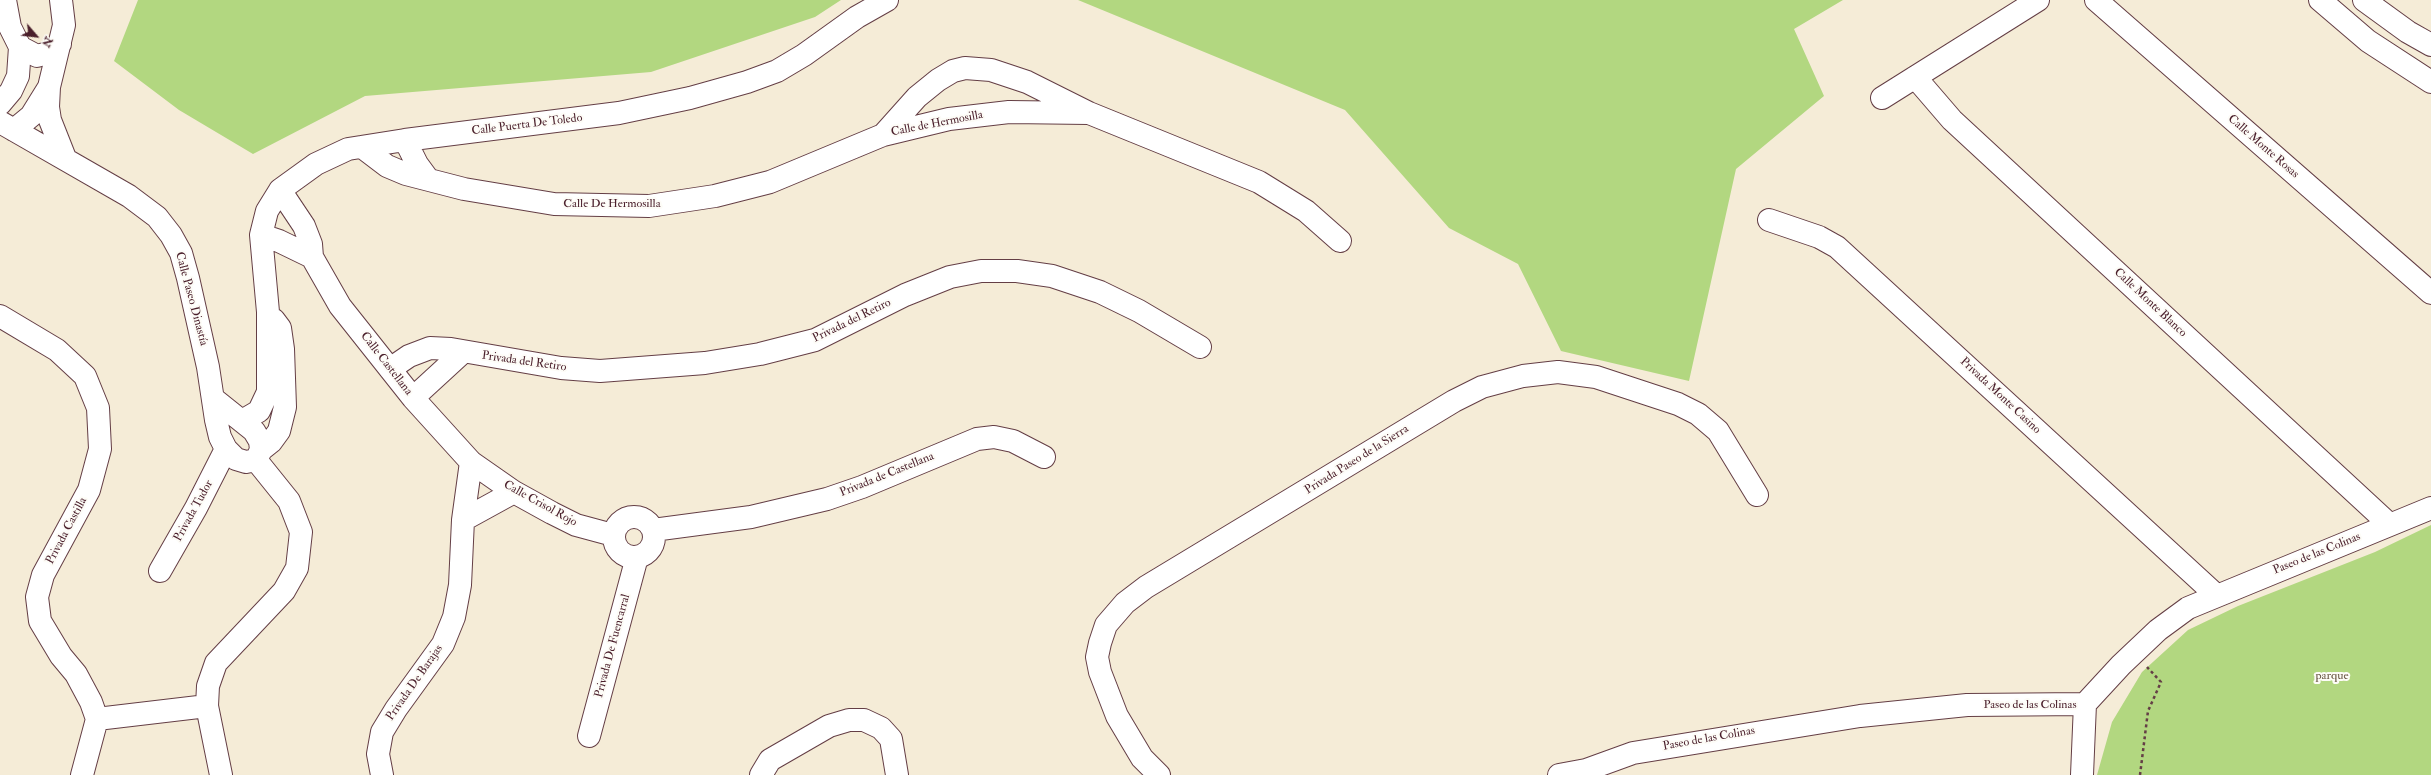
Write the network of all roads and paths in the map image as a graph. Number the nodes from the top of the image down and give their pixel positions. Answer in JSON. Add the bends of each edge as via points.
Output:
{"nodes":[{"id":1,"x":5,"y":0,"type":"edge"},
{"id":2,"x":61,"y":0,"type":"edge"},
{"id":3,"x":886,"y":0,"type":"edge"},
{"id":4,"x":2038,"y":0,"type":"edge"},
{"id":5,"x":2096,"y":0,"type":"edge"},
{"id":6,"x":2320,"y":0,"type":"edge"},
{"id":7,"x":2364,"y":0,"type":"edge"},
{"id":8,"x":60,"y":44,"type":"junction"},
{"id":9,"x":2431,"y":45,"type":"edge"},
{"id":10,"x":20,"y":48,"type":"junction"},
{"id":11,"x":1915,"y":77,"type":"junction"},
{"id":12,"x":2431,"y":82,"type":"edge"},
{"id":13,"x":49,"y":87,"type":"junction"},
{"id":14,"x":1882,"y":98,"type":"dead end"},
{"id":15,"x":0,"y":104,"type":"edge"},
{"id":16,"x":1089,"y":113,"type":"junction"},
{"id":17,"x":7,"y":126,"type":"edge"},
{"id":18,"x":882,"y":135,"type":"junction"},
{"id":19,"x":405,"y":140,"type":"junction"},
{"id":20,"x":362,"y":147,"type":"junction"},
{"id":21,"x":65,"y":158,"type":"junction"},
{"id":22,"x":428,"y":179,"type":"junction"},
{"id":23,"x":280,"y":190,"type":"junction"},
{"id":24,"x":1769,"y":220,"type":"dead end"},
{"id":25,"x":261,"y":235,"type":"junction"},
{"id":26,"x":1340,"y":241,"type":"dead end"},
{"id":27,"x":312,"y":257,"type":"junction"},
{"id":28,"x":2431,"y":293,"type":"edge"},
{"id":29,"x":268,"y":312,"type":"junction"},
{"id":30,"x":0,"y":316,"type":"edge"},
{"id":31,"x":1200,"y":347,"type":"dead end"},
{"id":32,"x":462,"y":353,"type":"junction"},
{"id":33,"x":390,"y":369,"type":"junction"},
{"id":34,"x":413,"y":398,"type":"junction"},
{"id":35,"x":214,"y":399,"type":"junction"},
{"id":36,"x":242,"y":421,"type":"junction"},
{"id":37,"x":226,"y":450,"type":"junction"},
{"id":38,"x":259,"y":455,"type":"junction"},
{"id":39,"x":1044,"y":457,"type":"dead end"},
{"id":40,"x":471,"y":462,"type":"junction"},
{"id":41,"x":514,"y":492,"type":"junction"},
{"id":42,"x":1757,"y":495,"type":"dead end"},
{"id":43,"x":2431,"y":508,"type":"edge"},
{"id":44,"x":462,"y":520,"type":"junction"},
{"id":45,"x":2389,"y":524,"type":"junction"},
{"id":46,"x":653,"y":530,"type":"junction"},
{"id":47,"x":613,"y":535,"type":"junction"},
{"id":48,"x":637,"y":557,"type":"junction"},
{"id":49,"x":160,"y":571,"type":"dead end"},
{"id":50,"x":2216,"y":595,"type":"junction"},
{"id":51,"x":2133,"y":654,"type":"junction"},
{"id":52,"x":2085,"y":704,"type":"junction"},
{"id":53,"x":207,"y":706,"type":"junction"},
{"id":54,"x":97,"y":719,"type":"junction"},
{"id":55,"x":589,"y":736,"type":"dead end"},
{"id":56,"x":1582,"y":773,"type":"edge"},
{"id":57,"x":82,"y":775,"type":"edge"},
{"id":58,"x":222,"y":775,"type":"edge"},
{"id":59,"x":382,"y":775,"type":"edge"},
{"id":60,"x":761,"y":775,"type":"edge"},
{"id":61,"x":897,"y":775,"type":"edge"},
{"id":62,"x":1159,"y":775,"type":"edge"},
{"id":63,"x":1559,"y":775,"type":"edge"},
{"id":64,"x":2082,"y":775,"type":"edge"},
{"id":65,"x":2140,"y":775,"type":"edge"}],
"edges":[{"from":1,"to":10,"type":"street","via":[[10,27]]},
{"from":2,"to":8,"type":"street","via":[[64,25]]},
{"from":3,"to":19,"type":"street","name":"Calle Puerta De Toledo","via":[[777,71],[740,84],[619,113]]},
{"from":4,"to":11,"type":"street"},
{"from":5,"to":28,"type":"street","name":"Calle Monte Rosas"},
{"from":6,"to":12,"type":"street","via":[[2368,41]]},
{"from":7,"to":9,"type":"street","via":[[2408,32]]},
{"from":8,"to":10,"type":"street","via":[[54,51],[37,56]]},
{"from":8,"to":13,"type":"street"},
{"from":10,"to":15,"type":"street","via":[[18,76],[12,91]]},
{"from":11,"to":14,"type":"street"},
{"from":11,"to":45,"type":"street","name":"Calle Monte Blanco","via":[[1952,120]]},
{"from":13,"to":17,"type":"street","via":[[31,116]]},
{"from":13,"to":21,"type":"street","via":[[50,120]]},
{"from":16,"to":18,"type":"street","name":"Calle de Hermosilla","via":[[978,114]]},
{"from":16,"to":18,"type":"street","name":"Calle de Hermosilla","via":[[1006,74],[977,67],[965,68],[953,71],[938,80],[917,97]]},
{"from":16,"to":26,"type":"street","name":"Calle de Hermosilla","via":[[1259,182],[1306,211]]},
{"from":17,"to":21,"type":"street","name":"Calle Paseo Dinastía"},
{"from":18,"to":22,"type":"street","name":"Calle De Hermosilla","via":[[770,182],[715,196],[650,206],[554,204],[464,189]]},
{"from":19,"to":20,"type":"street","name":"Calle Puerta De Toledo"},
{"from":19,"to":22,"type":"street"},
{"from":20,"to":22,"type":"street","name":"Calle De Hermosilla","via":[[387,166]]},
{"from":20,"to":23,"type":"street","name":"Calle Puerta De Toledo","via":[[348,149],[316,164]]},
{"from":21,"to":35,"type":"street","name":"Calle Paseo Dinastía","via":[[129,196],[157,217],[171,234],[181,253],[188,278]]},
{"from":23,"to":25,"type":"street","name":"Calle Puerta De Toledo","via":[[268,211]]},
{"from":23,"to":27,"type":"street","name":"Calle Castellana","via":[[304,226]]},
{"from":24,"to":50,"type":"street","name":"Privada Monte Casino","via":[[1819,237],[1837,247]]},
{"from":25,"to":27,"type":"street"},
{"from":25,"to":29,"type":"street","name":"Calle Puerta De Toledo"},
{"from":27,"to":33,"type":"street","name":"Calle Castellana","via":[[340,306]]},
{"from":29,"to":36,"type":"street","name":"Calle Puerta De Toledo","via":[[268,392],[258,411]]},
{"from":29,"to":38,"type":"street","via":[[280,328],[285,407],[279,431]]},
{"from":30,"to":54,"type":"street","name":"Privada Castilla","via":[[57,350],[85,376],[98,408],[100,449],[89,490],[43,575],[37,597],[40,621],[61,656],[76,674]]},
{"from":31,"to":32,"type":"street","name":"Privada del Retiro","via":[[1139,311],[1100,292],[1052,276],[1017,271],[981,271],[950,277],[905,295],[815,340],[760,354],[705,363],[600,371],[561,368]]},
{"from":32,"to":33,"type":"street","via":[[451,349],[430,348],[409,356]]},
{"from":32,"to":34,"type":"street"},
{"from":33,"to":34,"type":"street","name":"Calle Castellana"},
{"from":34,"to":40,"type":"street","name":"Calle Castellana"},
{"from":35,"to":36,"type":"street"},
{"from":35,"to":37,"type":"street","name":"Calle Paseo Dinastía","via":[[218,426]]},
{"from":36,"to":38,"type":"street","via":[[260,441]]},
{"from":37,"to":38,"type":"street","via":[[236,459],[246,462]]},
{"from":37,"to":49,"type":"street","name":"Privada Tudor"},
{"from":38,"to":53,"type":"street","via":[[289,501],[301,532],[297,568],[284,590],[216,663],[208,686]]},
{"from":39,"to":46,"type":"street","name":"Privada de Castellana","via":[[1013,441],[994,437],[977,439],[827,499],[751,517]]},
{"from":40,"to":41,"type":"street","name":"Calle Crisol Rojo"},
{"from":40,"to":44,"type":"street","name":"Privada De Barajas"},
{"from":41,"to":44,"type":"street"},
{"from":41,"to":47,"type":"street","name":"Calle Crisol Rojo","via":[[576,525]]},
{"from":42,"to":62,"type":"street","name":"Privada Paseo de la Sierra","via":[[1718,431],[1698,414],[1678,404],[1596,377],[1558,372],[1523,376],[1482,387],[1454,401],[1146,588],[1125,603],[1106,625],[1097,657],[1100,672],[1116,716],[1142,758]]},
{"from":43,"to":45,"type":"street","name":"Paseo de las Colinas"},
{"from":44,"to":59,"type":"street","name":"Privada De Barajas","via":[[460,585],[454,617],[443,644],[382,732],[378,754]]},
{"from":45,"to":50,"type":"street","name":"Paseo de las Colinas"},
{"from":46,"to":47,"type":"street","via":[[644,519],[630,517],[618,523]]},
{"from":46,"to":48,"type":"street","via":[[653,544],[643,555]]},
{"from":47,"to":48,"type":"street","via":[[617,549],[622,554]]},
{"from":48,"to":55,"type":"street","name":"Privada De Fuencarral"},
{"from":50,"to":51,"type":"street","name":"Paseo de las Colinas","via":[[2188,608],[2158,630]]},
{"from":51,"to":52,"type":"street","name":"Paseo de las Colinas"},
{"from":51,"to":65,"type":"path","via":[[2161,682],[2148,711]]},
{"from":52,"to":56,"type":"street","name":"Paseo de las Colinas","via":[[1967,705],[1860,716],[1633,753]]},
{"from":52,"to":64,"type":"street"},
{"from":53,"to":54,"type":"street"},
{"from":53,"to":58,"type":"street"},
{"from":54,"to":57,"type":"street"},
{"from":56,"to":63,"type":"street"},
{"from":60,"to":61,"type":"street","via":[[770,760],[829,726],[849,720],[864,720],[881,728],[891,739]]}]}
